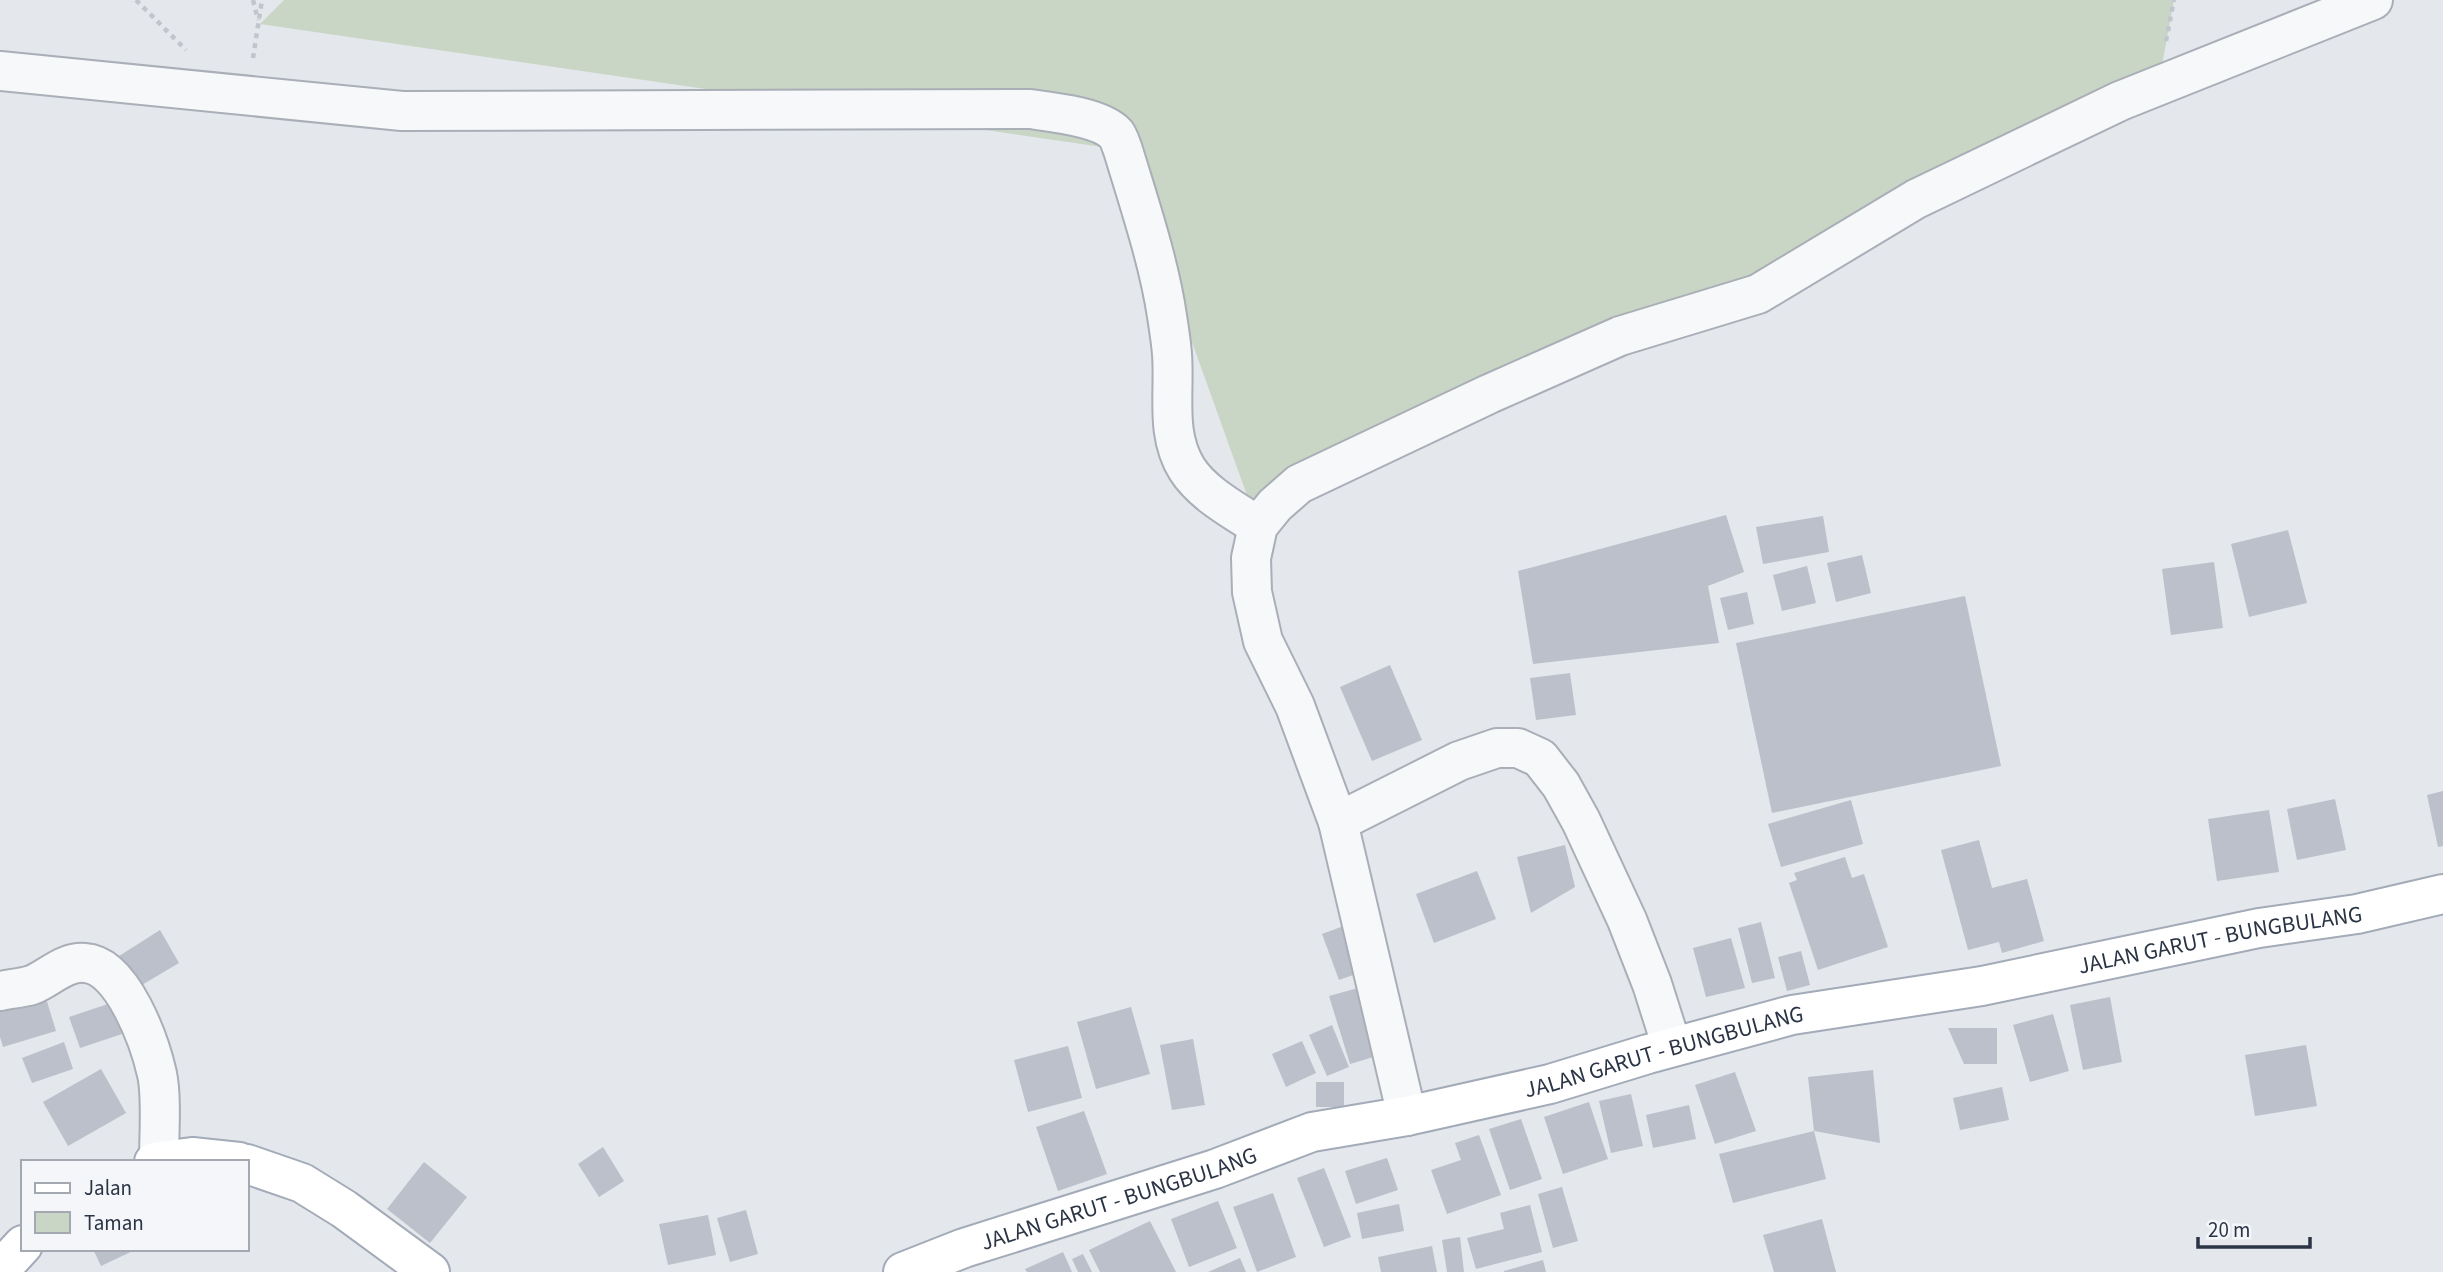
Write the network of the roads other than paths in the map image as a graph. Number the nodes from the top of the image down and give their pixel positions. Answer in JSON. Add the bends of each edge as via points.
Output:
{"nodes":[{"id":1,"x":2373,"y":0,"type":"edge"},
{"id":2,"x":0,"y":71,"type":"edge"},
{"id":3,"x":1258,"y":526,"type":"junction"},
{"id":4,"x":1338,"y":822,"type":"junction"},
{"id":5,"x":2443,"y":894,"type":"edge"},
{"id":6,"x":0,"y":991,"type":"edge"},
{"id":7,"x":1672,"y":1047,"type":"junction"},
{"id":8,"x":1406,"y":1116,"type":"junction"},
{"id":9,"x":157,"y":1160,"type":"edge"},
{"id":10,"x":166,"y":1160,"type":"edge"},
{"id":11,"x":220,"y":1160,"type":"edge"},
{"id":12,"x":248,"y":1164,"type":"edge"},
{"id":13,"x":21,"y":1247,"type":"edge"},
{"id":14,"x":0,"y":1270,"type":"edge"},
{"id":15,"x":430,"y":1272,"type":"edge"},
{"id":16,"x":902,"y":1272,"type":"edge"}],
"edges":[{"from":1,"to":3,"type":"street","via":[[2120,101],[1940,187],[1758,294],[1620,336],[1430,422],[1299,484]]},
{"from":2,"to":3,"type":"street","via":[[401,111],[1030,109],[1095,123],[1116,134],[1124,150],[1160,287],[1172,355],[1171,403],[1178,451],[1202,488]]},
{"from":3,"to":4,"type":"street","via":[[1251,558],[1252,592],[1263,640],[1295,706]]},
{"from":4,"to":7,"type":"street","via":[[1459,761],[1497,748],[1518,748],[1540,758],[1581,821],[1627,920]]},
{"from":4,"to":8,"type":"street"},
{"from":5,"to":7,"type":"main road","name":"JALAN GARUT - BUNGBULANG","via":[[1982,986],[1792,1015]]},
{"from":6,"to":9,"type":"street","via":[[31,985],[84,962],[108,972],[144,1031],[158,1076]]},
{"from":7,"to":8,"type":"main road","name":"JALAN GARUT - BUNGBULANG","via":[[1550,1084]]},
{"from":8,"to":16,"type":"main road","name":"JALAN GARUT - BUNGBULANG","via":[[1312,1132],[1215,1170],[964,1248]]},
{"from":10,"to":11,"type":"main road"},
{"from":12,"to":15,"type":"main road","via":[[302,1183]]},
{"from":13,"to":14,"type":"main road"}]}
